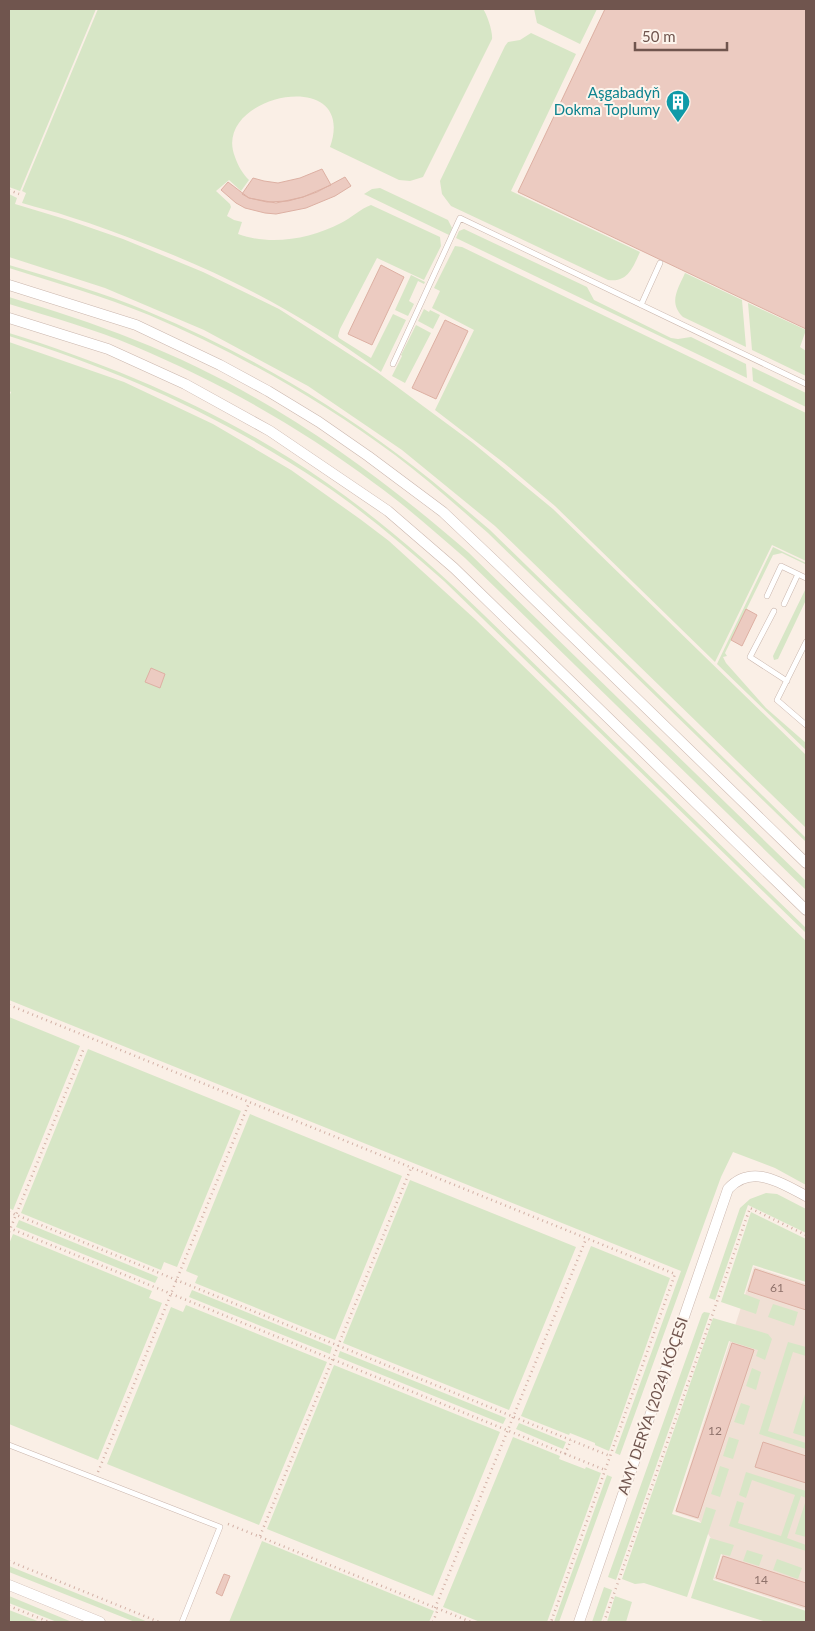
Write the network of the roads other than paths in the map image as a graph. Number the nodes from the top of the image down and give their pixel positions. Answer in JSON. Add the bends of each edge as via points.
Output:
{"nodes":[{"id":1,"x":660,"y":263,"type":"dead end"},
{"id":2,"x":9,"y":285,"type":"edge"},
{"id":3,"x":641,"y":305,"type":"junction"},
{"id":4,"x":9,"y":318,"type":"edge"},
{"id":5,"x":393,"y":364,"type":"dead end"},
{"id":6,"x":806,"y":384,"type":"edge"},
{"id":7,"x":798,"y":574,"type":"junction"},
{"id":8,"x":806,"y":578,"type":"edge"},
{"id":9,"x":767,"y":596,"type":"dead end"},
{"id":10,"x":784,"y":604,"type":"dead end"},
{"id":11,"x":774,"y":611,"type":"dead end"},
{"id":12,"x":806,"y":642,"type":"edge"},
{"id":13,"x":786,"y":681,"type":"junction"},
{"id":14,"x":806,"y":725,"type":"edge"},
{"id":15,"x":806,"y":863,"type":"edge"},
{"id":16,"x":806,"y":910,"type":"edge"},
{"id":17,"x":806,"y":1196,"type":"edge"},
{"id":18,"x":9,"y":1445,"type":"edge"},
{"id":19,"x":9,"y":1585,"type":"edge"},
{"id":20,"x":100,"y":1622,"type":"edge"},
{"id":21,"x":182,"y":1622,"type":"edge"},
{"id":22,"x":579,"y":1622,"type":"edge"}],
"edges":[{"from":1,"to":3,"type":"lane"},
{"from":2,"to":15,"type":"street","via":[[136,325],[220,365],[319,422],[368,456],[442,512]]},
{"from":3,"to":5,"type":"lane","via":[[460,218]]},
{"from":3,"to":6,"type":"lane"},
{"from":4,"to":16,"type":"street","via":[[108,349],[185,384],[270,431],[388,512],[454,568]]},
{"from":7,"to":8,"type":"lane"},
{"from":7,"to":9,"type":"lane","via":[[781,566]]},
{"from":7,"to":10,"type":"lane"},
{"from":11,"to":13,"type":"lane","via":[[750,657]]},
{"from":12,"to":13,"type":"lane"},
{"from":13,"to":14,"type":"lane","via":[[777,700]]},
{"from":17,"to":22,"type":"street","name":"AMY DERÝA (2024) KÖÇESI","via":[[780,1182],[758,1176],[745,1177],[728,1189]]},
{"from":18,"to":21,"type":"lane","via":[[220,1528]]},
{"from":19,"to":20,"type":"street"}]}
